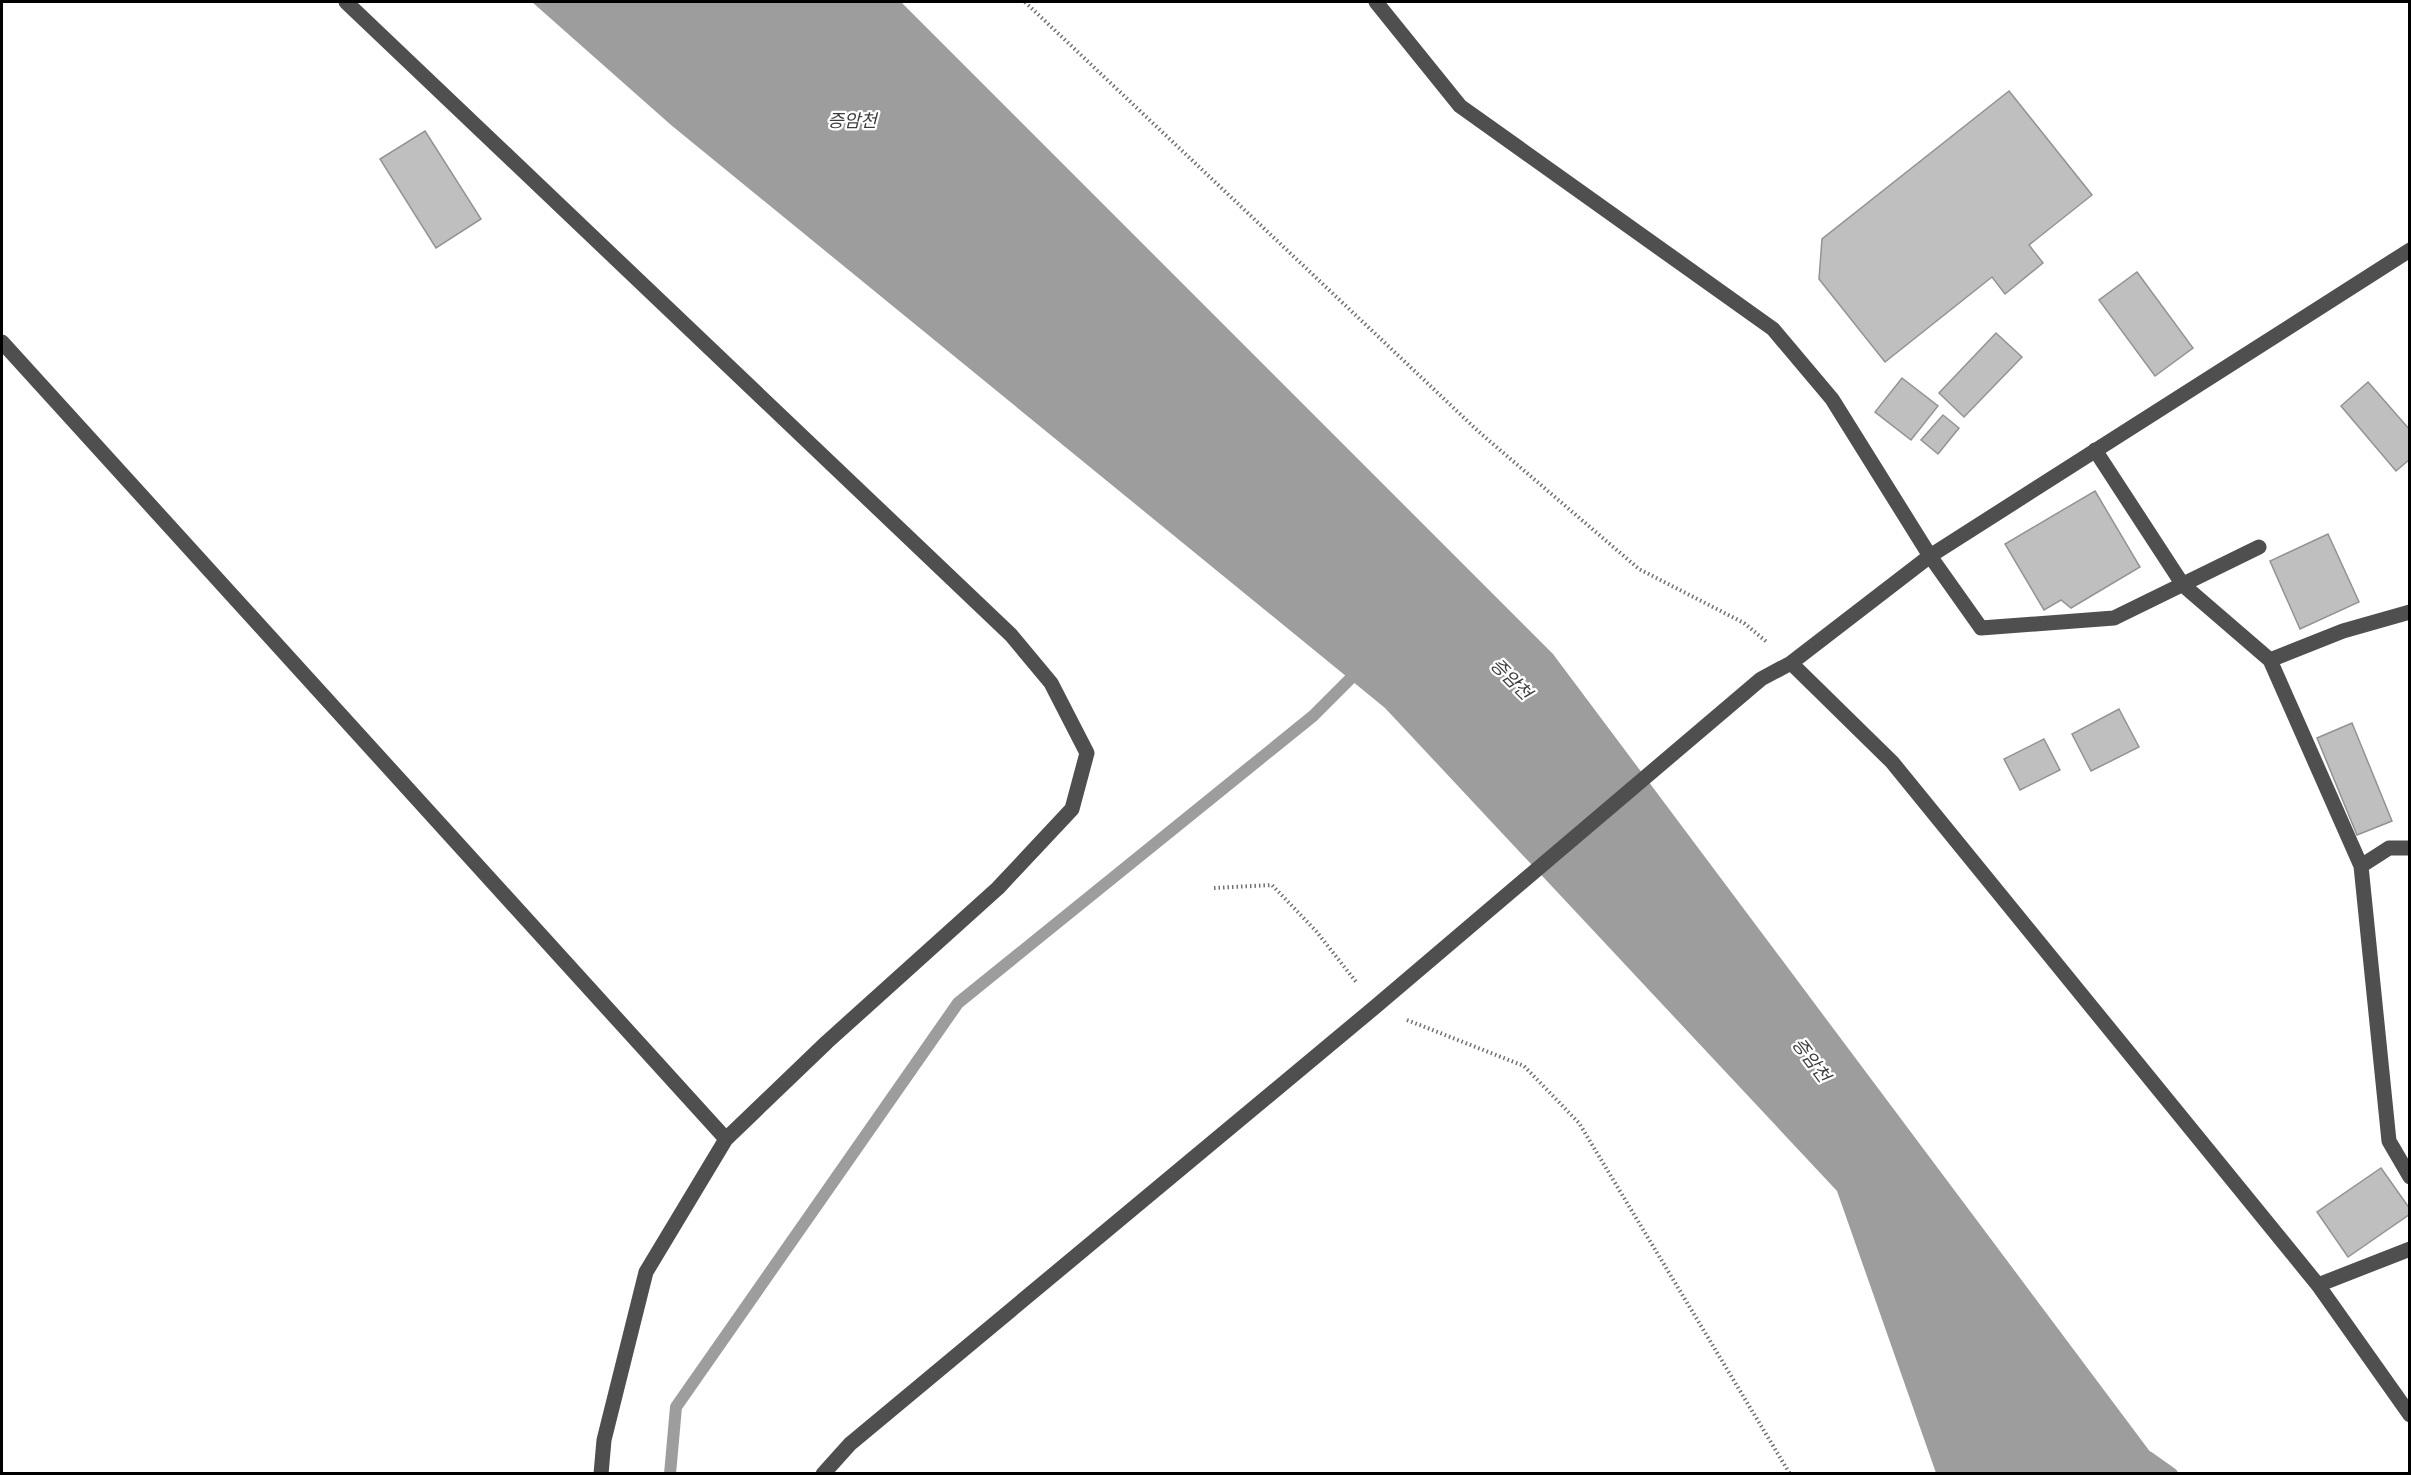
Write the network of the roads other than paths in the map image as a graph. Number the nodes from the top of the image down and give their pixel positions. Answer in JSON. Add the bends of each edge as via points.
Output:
{"nodes":[{"id":1,"x":346,"y":2,"type":"edge"},
{"id":2,"x":1376,"y":2,"type":"edge"},
{"id":3,"x":2409,"y":250,"type":"edge"},
{"id":4,"x":2,"y":342,"type":"edge"},
{"id":5,"x":2095,"y":450,"type":"junction"},
{"id":6,"x":2259,"y":547,"type":"dead end"},
{"id":7,"x":1930,"y":556,"type":"junction"},
{"id":8,"x":2183,"y":585,"type":"junction"},
{"id":9,"x":2409,"y":612,"type":"edge"},
{"id":10,"x":2270,"y":660,"type":"junction"},
{"id":11,"x":1791,"y":663,"type":"junction"},
{"id":12,"x":2409,"y":848,"type":"edge"},
{"id":13,"x":2361,"y":866,"type":"junction"},
{"id":14,"x":726,"y":1139,"type":"junction"},
{"id":15,"x":2409,"y":1177,"type":"edge"},
{"id":16,"x":2409,"y":1249,"type":"edge"},
{"id":17,"x":2318,"y":1285,"type":"junction"},
{"id":18,"x":2409,"y":1415,"type":"edge"},
{"id":19,"x":601,"y":1473,"type":"edge"},
{"id":20,"x":823,"y":1473,"type":"edge"}],
"edges":[{"from":1,"to":14,"type":"street","via":[[1011,635],[1051,683],[1087,753],[1072,809],[998,888]]},
{"from":2,"to":7,"type":"street","via":[[1460,106],[1773,329],[1832,399]]},
{"from":3,"to":5,"type":"street"},
{"from":4,"to":14,"type":"street"},
{"from":5,"to":7,"type":"street"},
{"from":5,"to":8,"type":"street"},
{"from":6,"to":8,"type":"street"},
{"from":7,"to":8,"type":"street","via":[[1981,628],[2114,618]]},
{"from":7,"to":11,"type":"street"},
{"from":8,"to":10,"type":"street"},
{"from":9,"to":10,"type":"street","via":[[2343,631]]},
{"from":10,"to":13,"type":"street"},
{"from":11,"to":17,"type":"street","via":[[1892,762]]},
{"from":11,"to":20,"type":"street","via":[[1761,679],[1375,1007],[849,1444]]},
{"from":12,"to":13,"type":"street","via":[[2389,848]]},
{"from":13,"to":15,"type":"street","via":[[2389,1141]]},
{"from":14,"to":19,"type":"street","via":[[646,1272],[604,1440]]},
{"from":16,"to":17,"type":"street"},
{"from":17,"to":18,"type":"street"}]}
